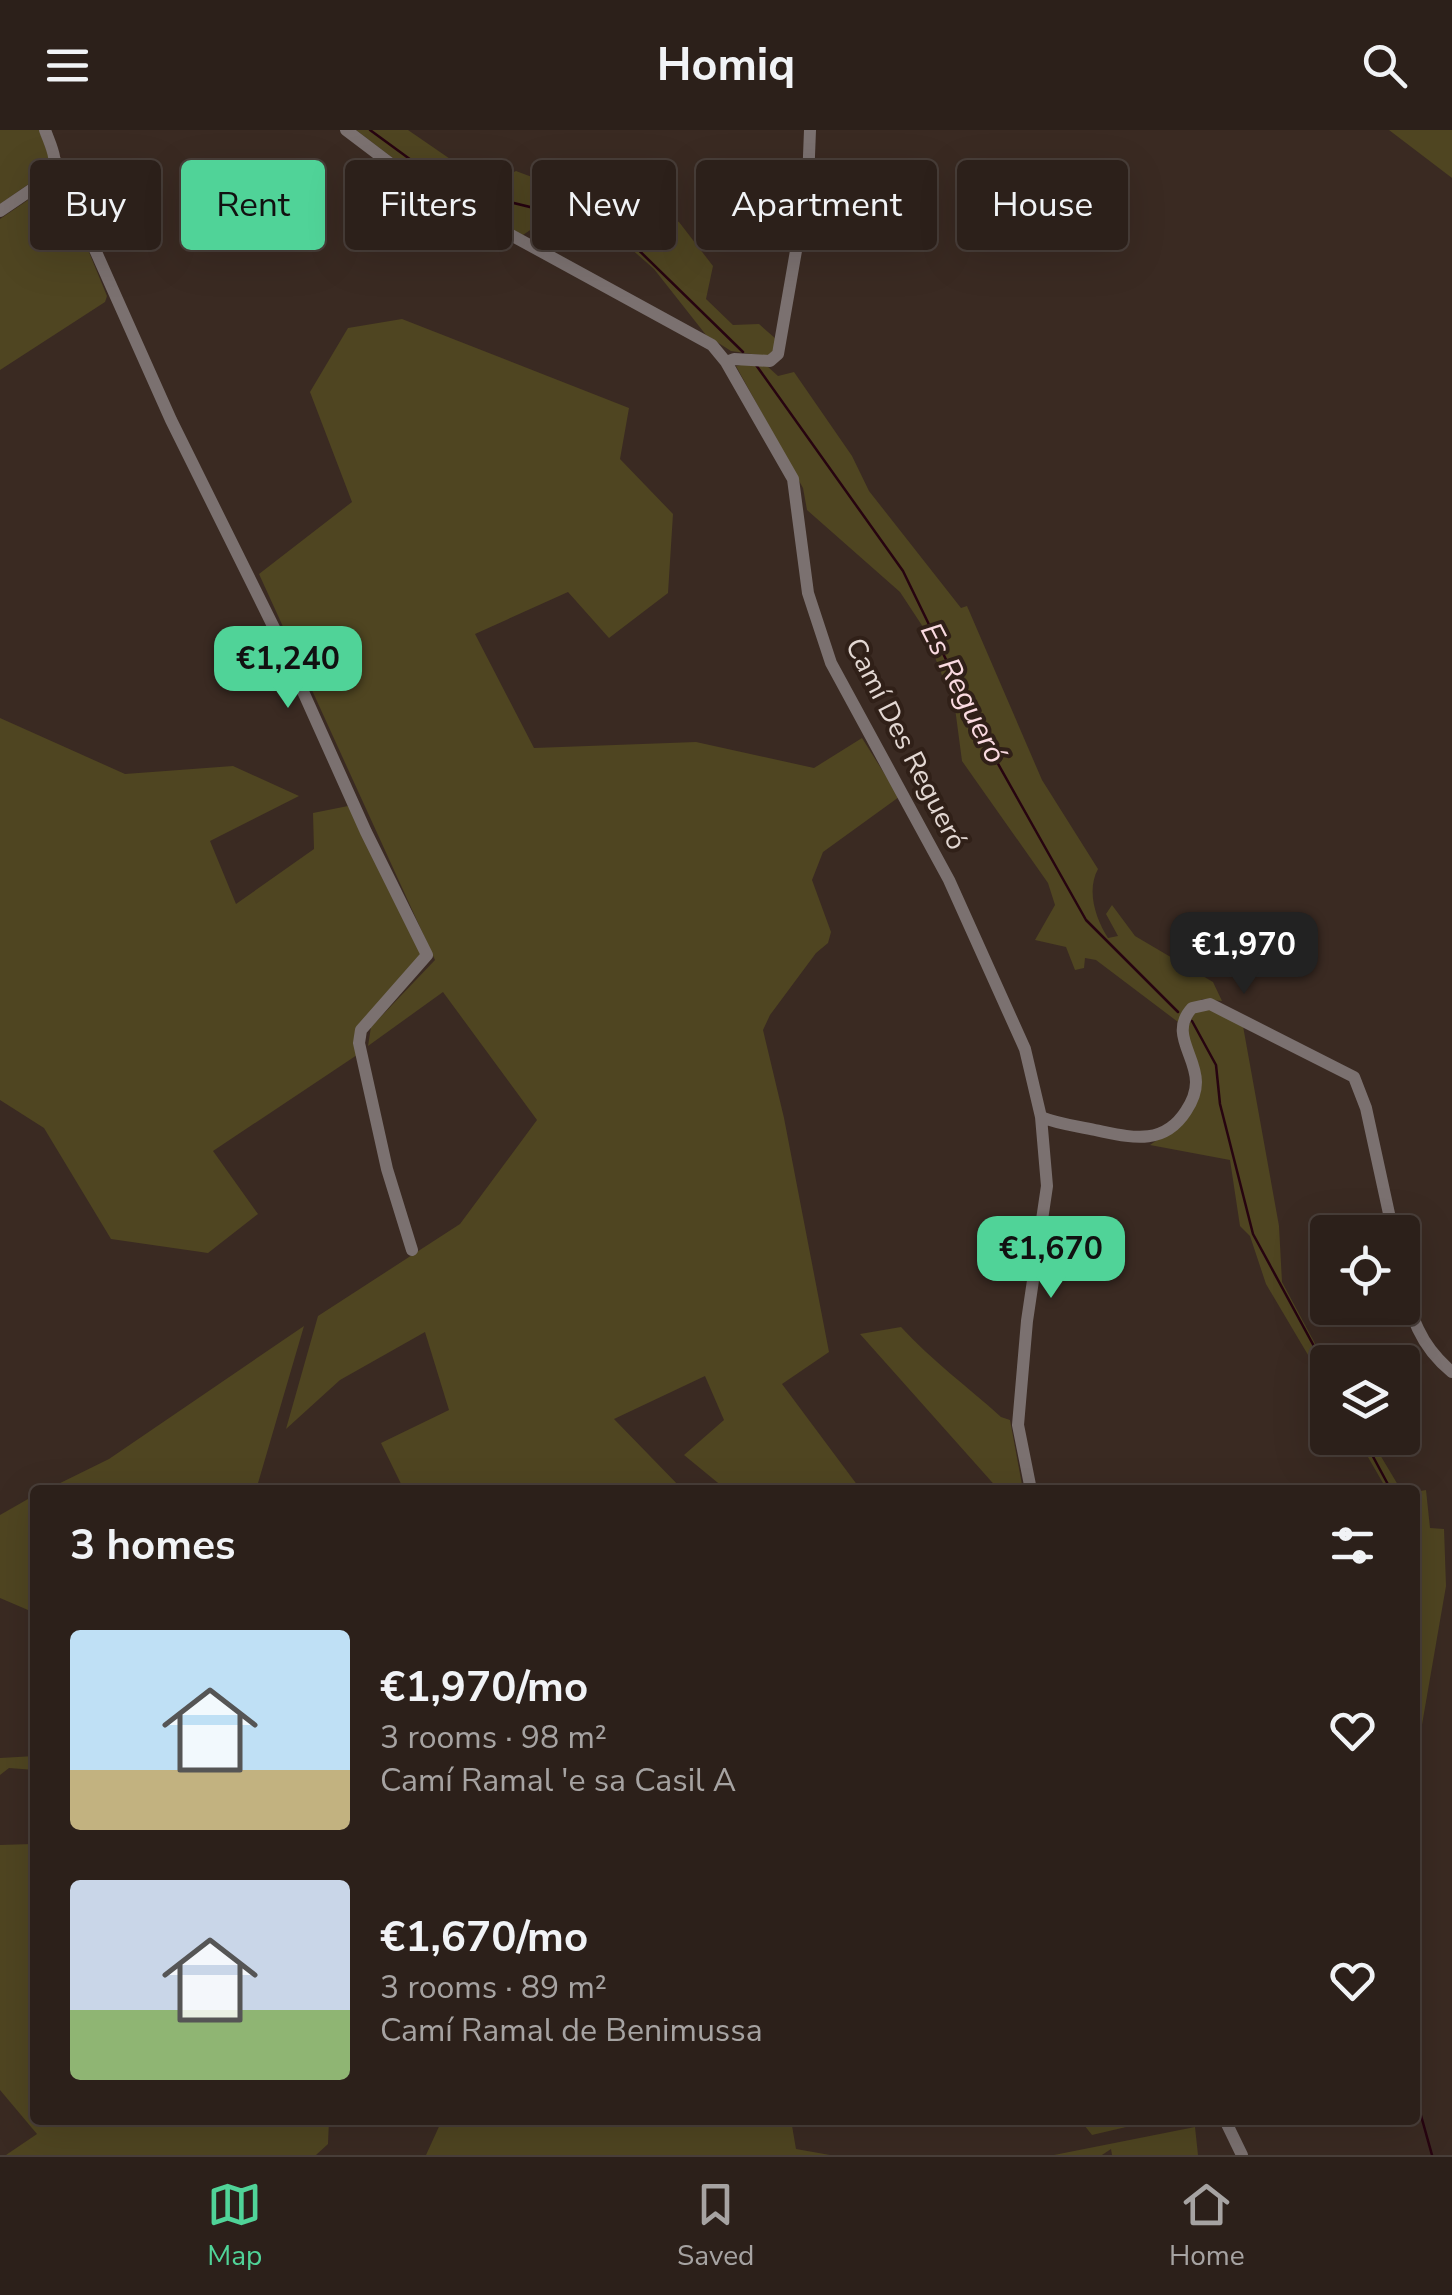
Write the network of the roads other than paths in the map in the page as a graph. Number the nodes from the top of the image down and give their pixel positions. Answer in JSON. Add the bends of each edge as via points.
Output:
{"nodes":[{"id":1,"x":45,"y":130,"type":"edge"},
{"id":2,"x":346,"y":130,"type":"edge"},
{"id":3,"x":810,"y":130,"type":"edge"},
{"id":4,"x":55,"y":160,"type":"edge"},
{"id":5,"x":30,"y":191,"type":"edge"},
{"id":6,"x":0,"y":211,"type":"edge"},
{"id":7,"x":95,"y":250,"type":"edge"},
{"id":8,"x":726,"y":362,"type":"junction"},
{"id":9,"x":1041,"y":1117,"type":"junction"},
{"id":10,"x":1389,"y":1215,"type":"edge"},
{"id":11,"x":412,"y":1250,"type":"dead end"},
{"id":12,"x":1416,"y":1325,"type":"edge"},
{"id":13,"x":1452,"y":1372,"type":"edge"},
{"id":14,"x":1029,"y":1485,"type":"edge"},
{"id":15,"x":1227,"y":2125,"type":"edge"},
{"id":16,"x":1242,"y":2155,"type":"edge"}],
"edges":[{"from":1,"to":4,"type":"street"},
{"from":2,"to":8,"type":"street","name":"Camí Des Regueró","via":[[416,183],[697,334]]},
{"from":3,"to":8,"type":"street","via":[[808,182],[778,354],[770,361]]},
{"from":5,"to":6,"type":"street"},
{"from":7,"to":11,"type":"street","via":[[427,955],[361,1030],[359,1043]]},
{"from":8,"to":9,"type":"street","name":"Camí Des Regueró","via":[[793,479],[808,593],[831,663],[949,880],[1024,1049]]},
{"from":9,"to":10,"type":"street","via":[[1138,1138],[1169,1130],[1185,1114],[1196,1086],[1184,1021],[1192,1008],[1210,1004],[1354,1077]]},
{"from":9,"to":14,"type":"street","name":"Camí Des Regueró","via":[[1047,1186],[1018,1425]]},
{"from":12,"to":13,"type":"street"},
{"from":15,"to":16,"type":"street"}]}
